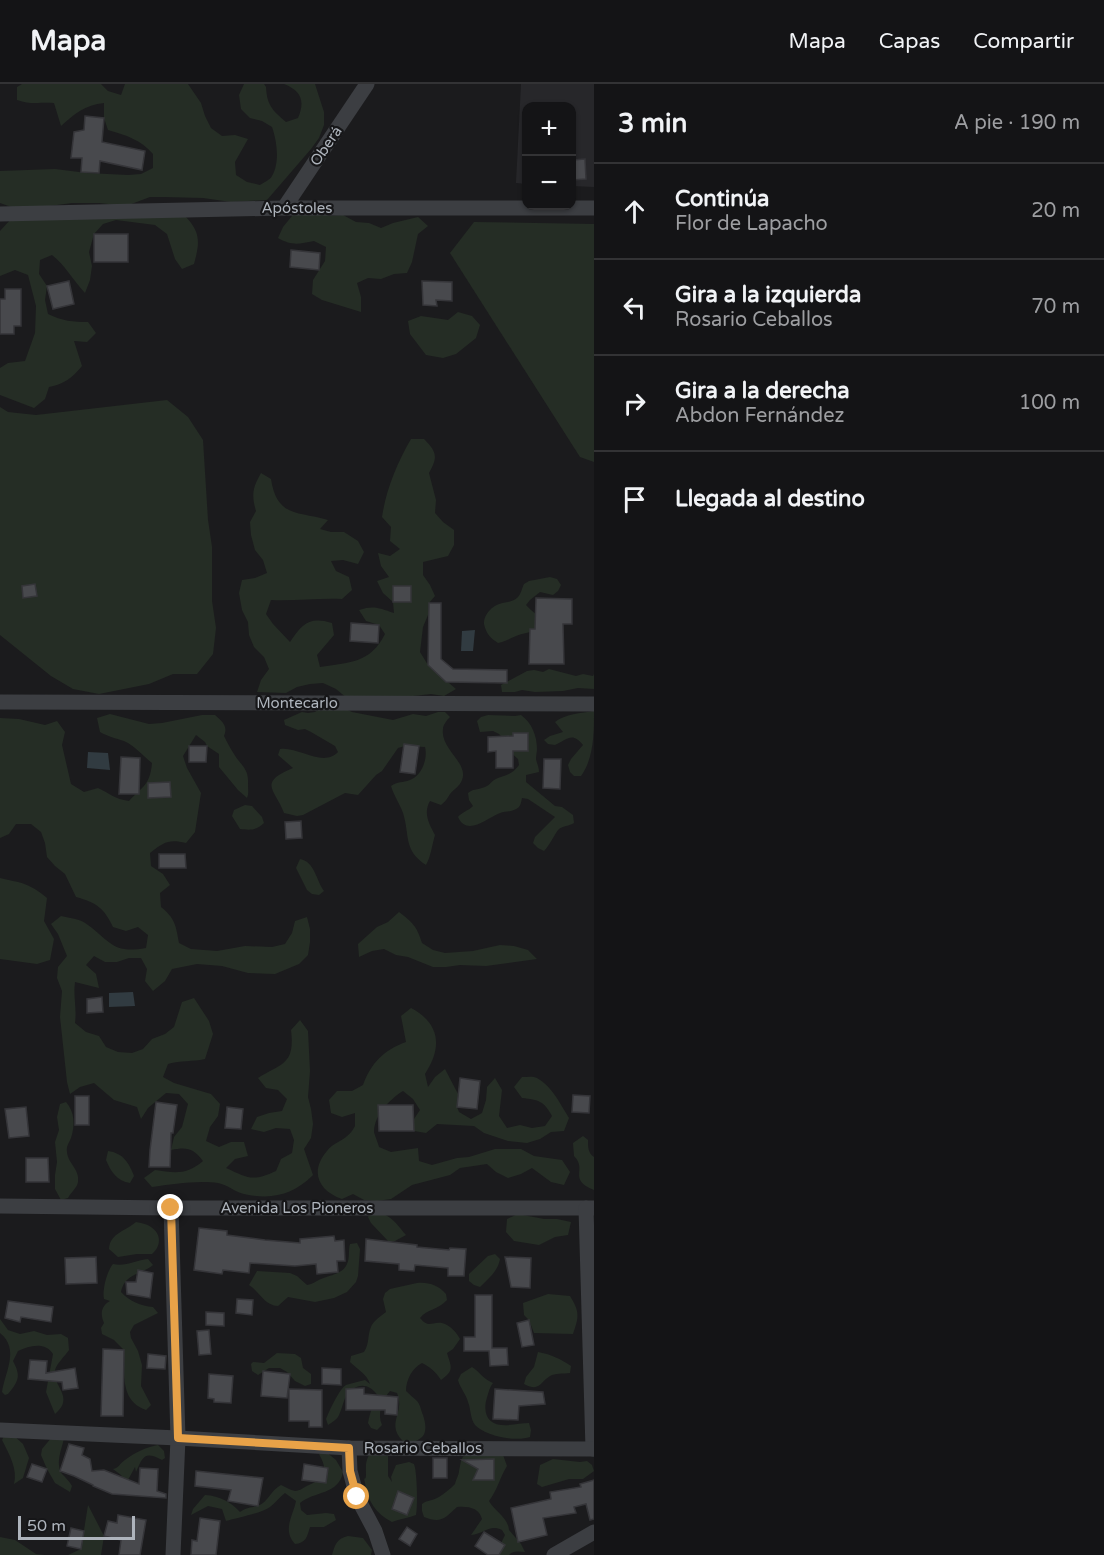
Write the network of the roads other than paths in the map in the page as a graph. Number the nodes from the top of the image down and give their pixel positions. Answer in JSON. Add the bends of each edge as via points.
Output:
{"nodes":[{"id":1,"x":367,"y":84,"type":"edge"},
{"id":2,"x":284,"y":208,"type":"junction"},
{"id":3,"x":594,"y":208,"type":"edge"},
{"id":4,"x":0,"y":214,"type":"edge"},
{"id":5,"x":0,"y":702,"type":"edge"},
{"id":6,"x":594,"y":704,"type":"edge"},
{"id":7,"x":0,"y":1206,"type":"edge"},
{"id":8,"x":171,"y":1208,"type":"junction"},
{"id":9,"x":590,"y":1208,"type":"edge"},
{"id":10,"x":0,"y":1430,"type":"edge"},
{"id":11,"x":178,"y":1438,"type":"junction"},
{"id":12,"x":349,"y":1448,"type":"junction"},
{"id":13,"x":594,"y":1449,"type":"edge"},
{"id":14,"x":594,"y":1532,"type":"edge"},
{"id":15,"x":173,"y":1555,"type":"edge"},
{"id":16,"x":383,"y":1555,"type":"edge"},
{"id":17,"x":554,"y":1555,"type":"edge"}],
"edges":[{"from":1,"to":2,"type":"street","name":"Oberá"},
{"from":2,"to":3,"type":"street","name":"Apóstoles"},
{"from":2,"to":4,"type":"street","name":"Apóstoles"},
{"from":5,"to":6,"type":"street","name":"Montecarlo"},
{"from":7,"to":8,"type":"street","name":"Avenida Los Pioneros"},
{"from":8,"to":9,"type":"street","name":"Avenida Los Pioneros"},
{"from":8,"to":11,"type":"street"},
{"from":9,"to":13,"type":"street"},
{"from":10,"to":11,"type":"street","name":"Rosario Ceballos"},
{"from":11,"to":12,"type":"street","name":"Rosario Ceballos"},
{"from":11,"to":15,"type":"street"},
{"from":12,"to":13,"type":"street","name":"Rosario Ceballos"},
{"from":12,"to":16,"type":"street","via":[[357,1497]]},
{"from":14,"to":17,"type":"street"}]}
